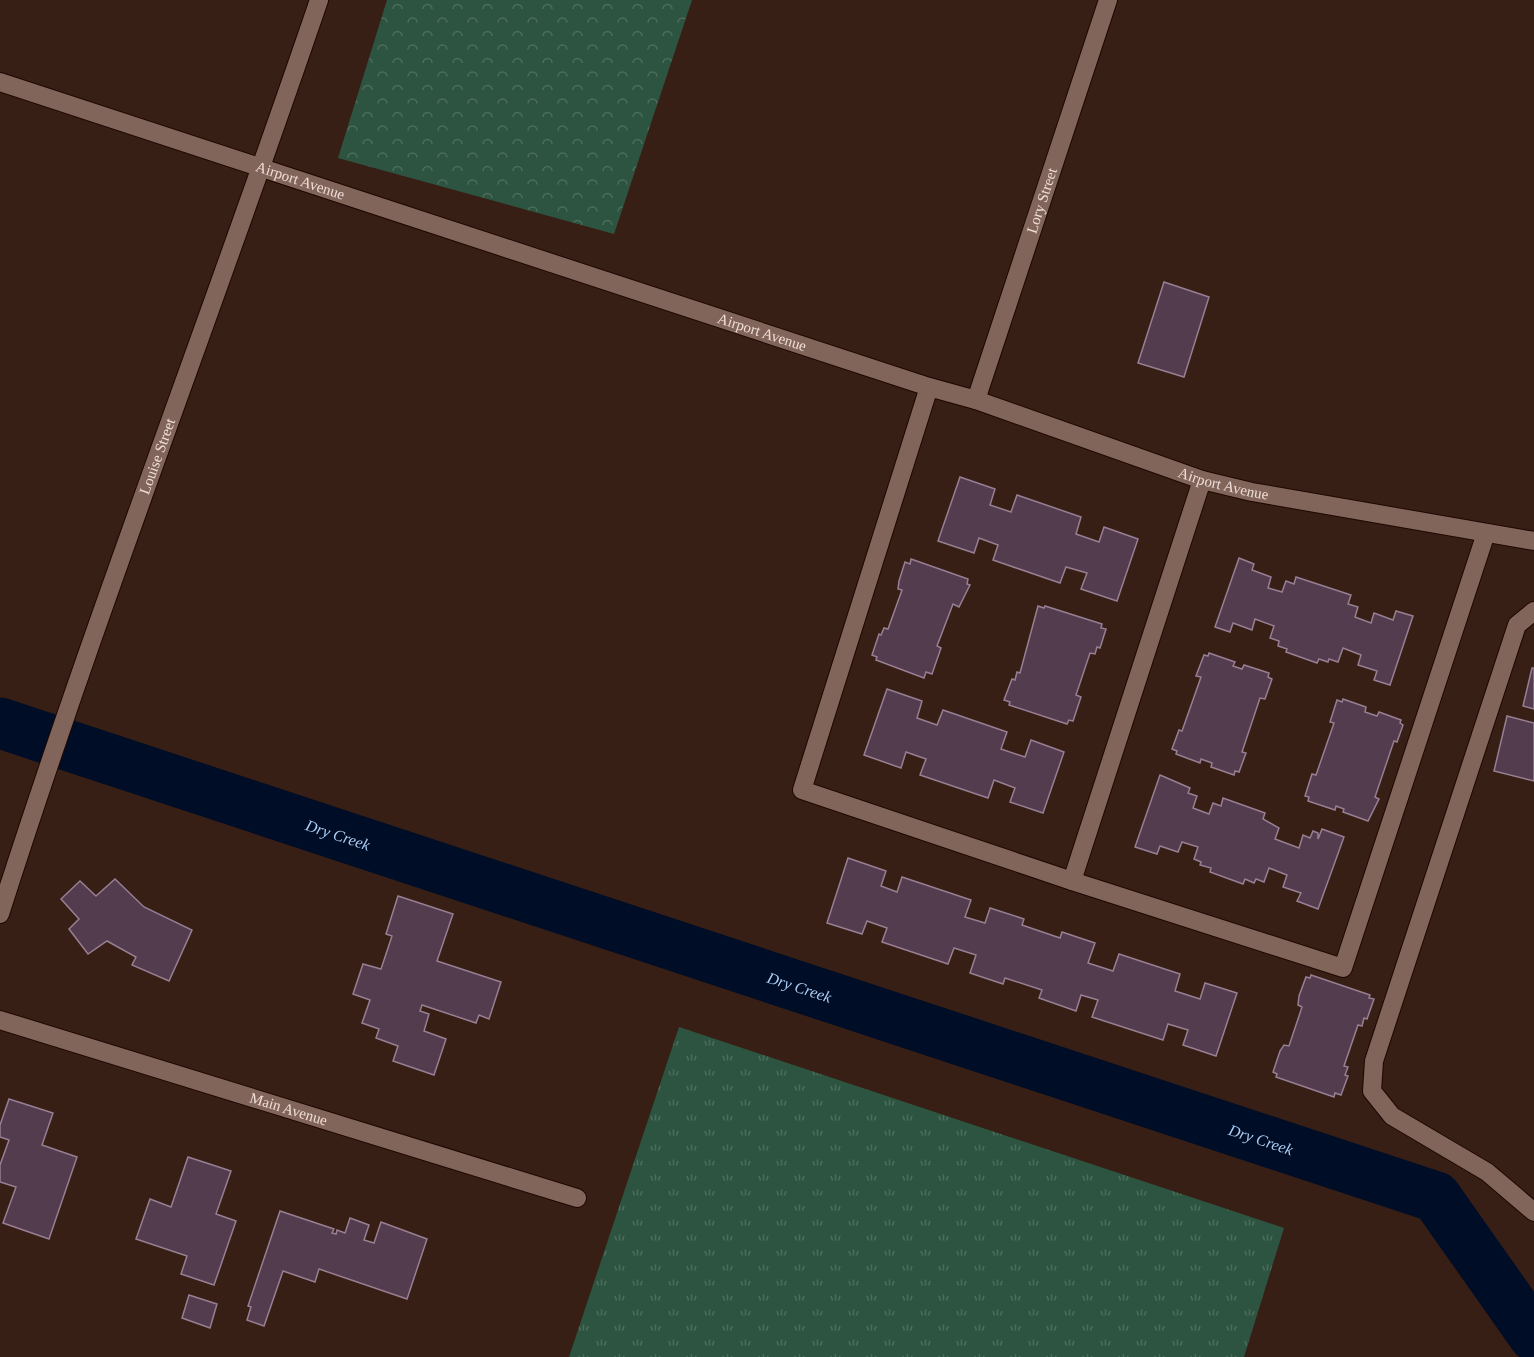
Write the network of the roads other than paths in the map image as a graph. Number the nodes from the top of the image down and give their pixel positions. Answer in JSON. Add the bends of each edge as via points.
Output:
{"nodes":[{"id":1,"x":318,"y":0,"type":"edge"},
{"id":2,"x":1108,"y":0,"type":"edge"},
{"id":3,"x":0,"y":82,"type":"edge"},
{"id":4,"x":261,"y":169,"type":"junction"},
{"id":5,"x":929,"y":387,"type":"junction"},
{"id":6,"x":976,"y":400,"type":"junction"},
{"id":7,"x":1202,"y":480,"type":"junction"},
{"id":8,"x":1486,"y":533,"type":"junction"},
{"id":9,"x":1534,"y":541,"type":"edge"},
{"id":10,"x":1534,"y":611,"type":"edge"},
{"id":11,"x":1072,"y":881,"type":"junction"},
{"id":12,"x":0,"y":914,"type":"edge"},
{"id":13,"x":0,"y":1020,"type":"edge"},
{"id":14,"x":578,"y":1198,"type":"dead end"},
{"id":15,"x":1534,"y":1212,"type":"edge"}],
"edges":[{"from":1,"to":4,"type":"street","name":"Louise Street"},
{"from":2,"to":6,"type":"street","name":"Lory Street"},
{"from":3,"to":4,"type":"street","name":"Airport Avenue"},
{"from":4,"to":5,"type":"street","name":"Airport Avenue"},
{"from":4,"to":12,"type":"street","name":"Louise Street","via":[[42,781]]},
{"from":5,"to":6,"type":"street","name":"Airport Avenue"},
{"from":5,"to":11,"type":"street","via":[[802,789]]},
{"from":6,"to":7,"type":"street","name":"Airport Avenue"},
{"from":7,"to":8,"type":"street","name":"Airport Avenue"},
{"from":7,"to":11,"type":"street"},
{"from":8,"to":9,"type":"street","name":"Airport Avenue"},
{"from":8,"to":11,"type":"street","via":[[1343,968]]},
{"from":10,"to":15,"type":"street","via":[[1517,625],[1374,1061],[1372,1091],[1392,1116],[1487,1172]]},
{"from":13,"to":14,"type":"street","name":"Main Avenue"}]}
